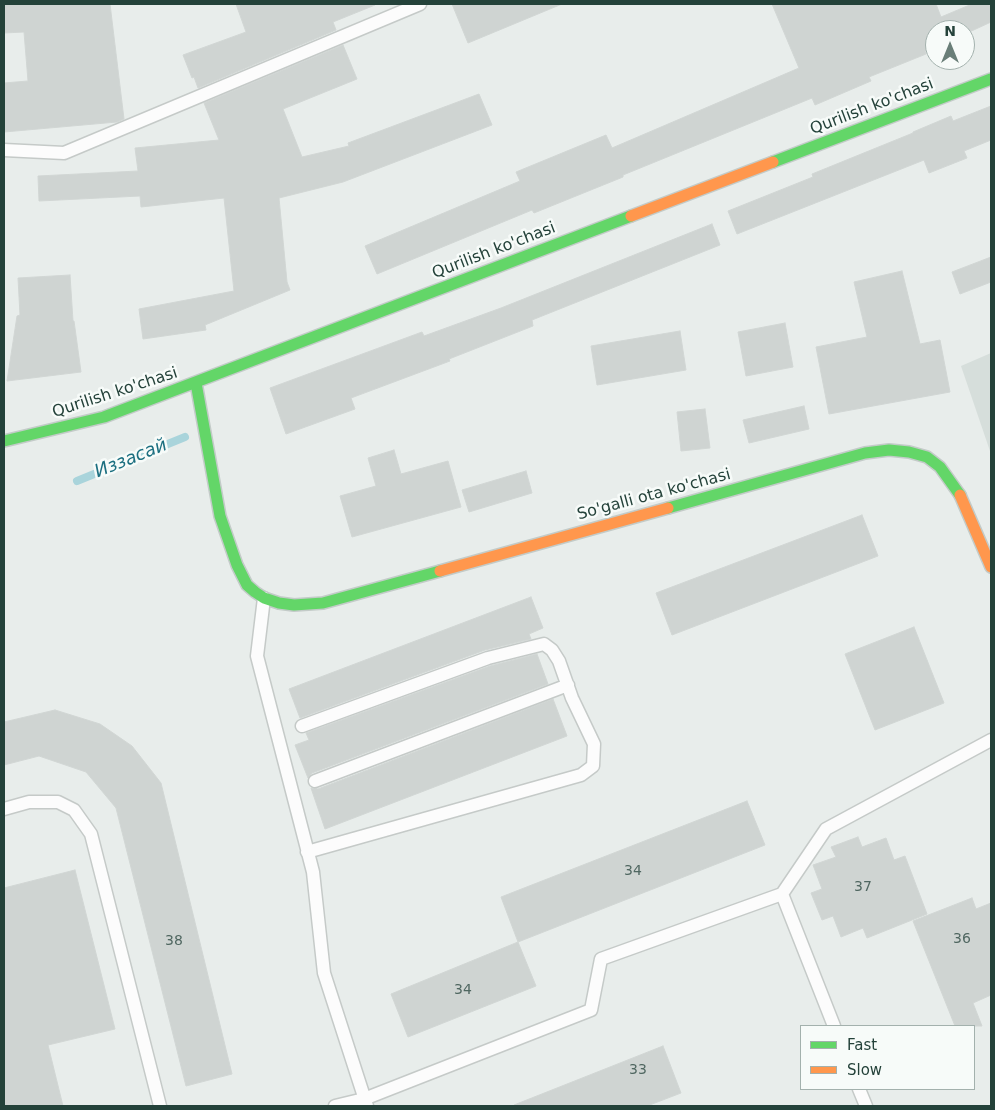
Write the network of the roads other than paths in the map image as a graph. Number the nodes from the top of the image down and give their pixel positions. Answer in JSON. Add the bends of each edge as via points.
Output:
{"nodes":[{"id":1,"x":420,"y":4,"type":"edge"},
{"id":2,"x":991,"y":79,"type":"edge"},
{"id":3,"x":4,"y":150,"type":"edge"},
{"id":4,"x":196,"y":383,"type":"junction"},
{"id":5,"x":4,"y":441,"type":"edge"},
{"id":6,"x":991,"y":567,"type":"edge"},
{"id":7,"x":264,"y":598,"type":"junction"},
{"id":8,"x":568,"y":685,"type":"junction"},
{"id":9,"x":302,"y":726,"type":"dead end"},
{"id":10,"x":991,"y":740,"type":"edge"},
{"id":11,"x":315,"y":781,"type":"dead end"},
{"id":12,"x":4,"y":808,"type":"edge"},
{"id":13,"x":307,"y":852,"type":"junction"},
{"id":14,"x":782,"y":894,"type":"junction"},
{"id":15,"x":834,"y":1025,"type":"edge"},
{"id":16,"x":859,"y":1090,"type":"edge"},
{"id":17,"x":366,"y":1103,"type":"edge"},
{"id":18,"x":160,"y":1106,"type":"edge"},
{"id":19,"x":335,"y":1106,"type":"edge"},
{"id":20,"x":866,"y":1106,"type":"edge"}],
"edges":[{"from":1,"to":3,"type":"lane","via":[[64,152]]},
{"from":2,"to":4,"type":"street","name":"Qurilish ko'chasi"},
{"from":4,"to":5,"type":"street","name":"Qurilish ko'chasi","via":[[104,417]]},
{"from":4,"to":7,"type":"street","via":[[220,516],[241,575],[247,585]]},
{"from":6,"to":7,"type":"street","name":"So'galli ota ko'chasi","via":[[958,490],[940,467],[927,457],[888,450],[865,453],[323,603],[294,605]]},
{"from":7,"to":13,"type":"lane","via":[[257,656]]},
{"from":8,"to":9,"type":"lane","via":[[559,661],[544,644],[488,658]]},
{"from":8,"to":11,"type":"lane"},
{"from":8,"to":13,"type":"lane","via":[[594,744],[592,766],[582,775]]},
{"from":10,"to":14,"type":"lane","via":[[826,828]]},
{"from":12,"to":18,"type":"lane","via":[[30,802],[58,802],[74,810],[91,834]]},
{"from":13,"to":17,"type":"lane","via":[[313,872],[324,973]]},
{"from":14,"to":15,"type":"lane"},
{"from":14,"to":17,"type":"lane","via":[[601,959],[591,1010]]},
{"from":16,"to":20,"type":"lane"},
{"from":17,"to":19,"type":"lane"}]}
